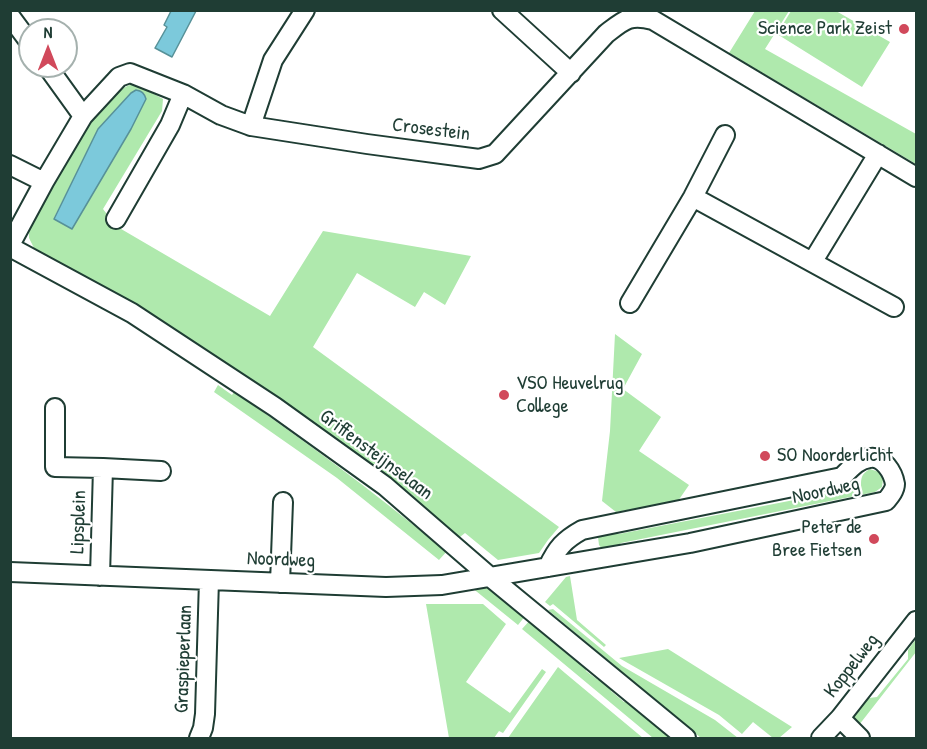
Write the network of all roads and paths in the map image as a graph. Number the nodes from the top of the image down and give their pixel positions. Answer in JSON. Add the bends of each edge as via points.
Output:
{"nodes":[{"id":1,"x":305,"y":10,"type":"edge"},
{"id":2,"x":502,"y":10,"type":"edge"},
{"id":3,"x":656,"y":15,"type":"edge"},
{"id":4,"x":571,"y":73,"type":"junction"},
{"id":5,"x":56,"y":78,"type":"edge"},
{"id":6,"x":183,"y":94,"type":"junction"},
{"id":7,"x":83,"y":116,"type":"junction"},
{"id":8,"x":251,"y":126,"type":"junction"},
{"id":9,"x":726,"y":135,"type":"dead end"},
{"id":10,"x":878,"y":154,"type":"junction"},
{"id":11,"x":10,"y":165,"type":"edge"},
{"id":12,"x":916,"y":177,"type":"edge"},
{"id":13,"x":44,"y":182,"type":"junction"},
{"id":14,"x":693,"y":197,"type":"junction"},
{"id":15,"x":116,"y":219,"type":"dead end"},
{"id":16,"x":10,"y":246,"type":"edge"},
{"id":17,"x":813,"y":261,"type":"junction"},
{"id":18,"x":630,"y":303,"type":"dead end"},
{"id":19,"x":894,"y":307,"type":"dead end"},
{"id":20,"x":56,"y":408,"type":"dead end"},
{"id":21,"x":103,"y":468,"type":"junction"},
{"id":22,"x":160,"y":471,"type":"dead end"},
{"id":23,"x":283,"y":502,"type":"dead end"},
{"id":24,"x":548,"y":567,"type":"junction"},
{"id":25,"x":10,"y":572,"type":"edge"},
{"id":26,"x":100,"y":576,"type":"junction"},
{"id":27,"x":489,"y":576,"type":"junction"},
{"id":28,"x":209,"y":580,"type":"junction"},
{"id":29,"x":280,"y":583,"type":"junction"},
{"id":30,"x":916,"y":623,"type":"edge"},
{"id":31,"x":840,"y":718,"type":"junction"},
{"id":32,"x":199,"y":738,"type":"edge"},
{"id":33,"x":686,"y":738,"type":"edge"},
{"id":34,"x":821,"y":738,"type":"edge"},
{"id":35,"x":860,"y":738,"type":"edge"}],
"edges":[{"from":1,"to":8,"type":"street","via":[[273,60]]},
{"from":2,"to":4,"type":"street"},
{"from":3,"to":4,"type":"street","name":"Crosestein","via":[[621,22]]},
{"from":3,"to":10,"type":"street","name":"Crosestein"},
{"from":4,"to":8,"type":"street","name":"Crosestein","via":[[495,154],[479,159]]},
{"from":5,"to":7,"type":"street"},
{"from":6,"to":7,"type":"street","name":"Crosestein","via":[[130,73],[119,77]]},
{"from":6,"to":8,"type":"street","name":"Crosestein","via":[[220,115]]},
{"from":6,"to":15,"type":"street","via":[[170,125]]},
{"from":7,"to":13,"type":"street","name":"Crosestein"},
{"from":9,"to":14,"type":"street"},
{"from":10,"to":12,"type":"street","name":"Crosestein"},
{"from":10,"to":17,"type":"street"},
{"from":11,"to":13,"type":"street"},
{"from":13,"to":16,"type":"street","name":"Crosestein"},
{"from":14,"to":17,"type":"street"},
{"from":14,"to":18,"type":"street"},
{"from":16,"to":27,"type":"street","name":"Griffensteijnselaan","via":[[132,313],[275,407],[385,486]]},
{"from":17,"to":19,"type":"street"},
{"from":20,"to":21,"type":"street","name":"Lipsplein","via":[[55,467]]},
{"from":21,"to":22,"type":"street","name":"Lipsplein"},
{"from":21,"to":26,"type":"street","name":"Lipsplein"},
{"from":23,"to":29,"type":"street"},
{"from":24,"to":24,"type":"street","name":"Noordweg","via":[[690,543],[886,501],[895,484],[888,466],[868,458],[854,464],[842,477],[582,530],[554,553]]},
{"from":24,"to":27,"type":"street","name":"Noordweg"},
{"from":25,"to":26,"type":"street","name":"Noordweg"},
{"from":26,"to":28,"type":"street","name":"Noordweg"},
{"from":27,"to":29,"type":"street","name":"Noordweg","via":[[442,585],[386,587]]},
{"from":27,"to":33,"type":"street","name":"Griffensteijnselaan"},
{"from":28,"to":29,"type":"street","name":"Noordweg"},
{"from":28,"to":32,"type":"street","name":"Graspieperlaan","via":[[205,714]]},
{"from":30,"to":31,"type":"street","name":"Koppelweg"},
{"from":31,"to":34,"type":"street","name":"Koppelweg"},
{"from":31,"to":35,"type":"street"}]}
